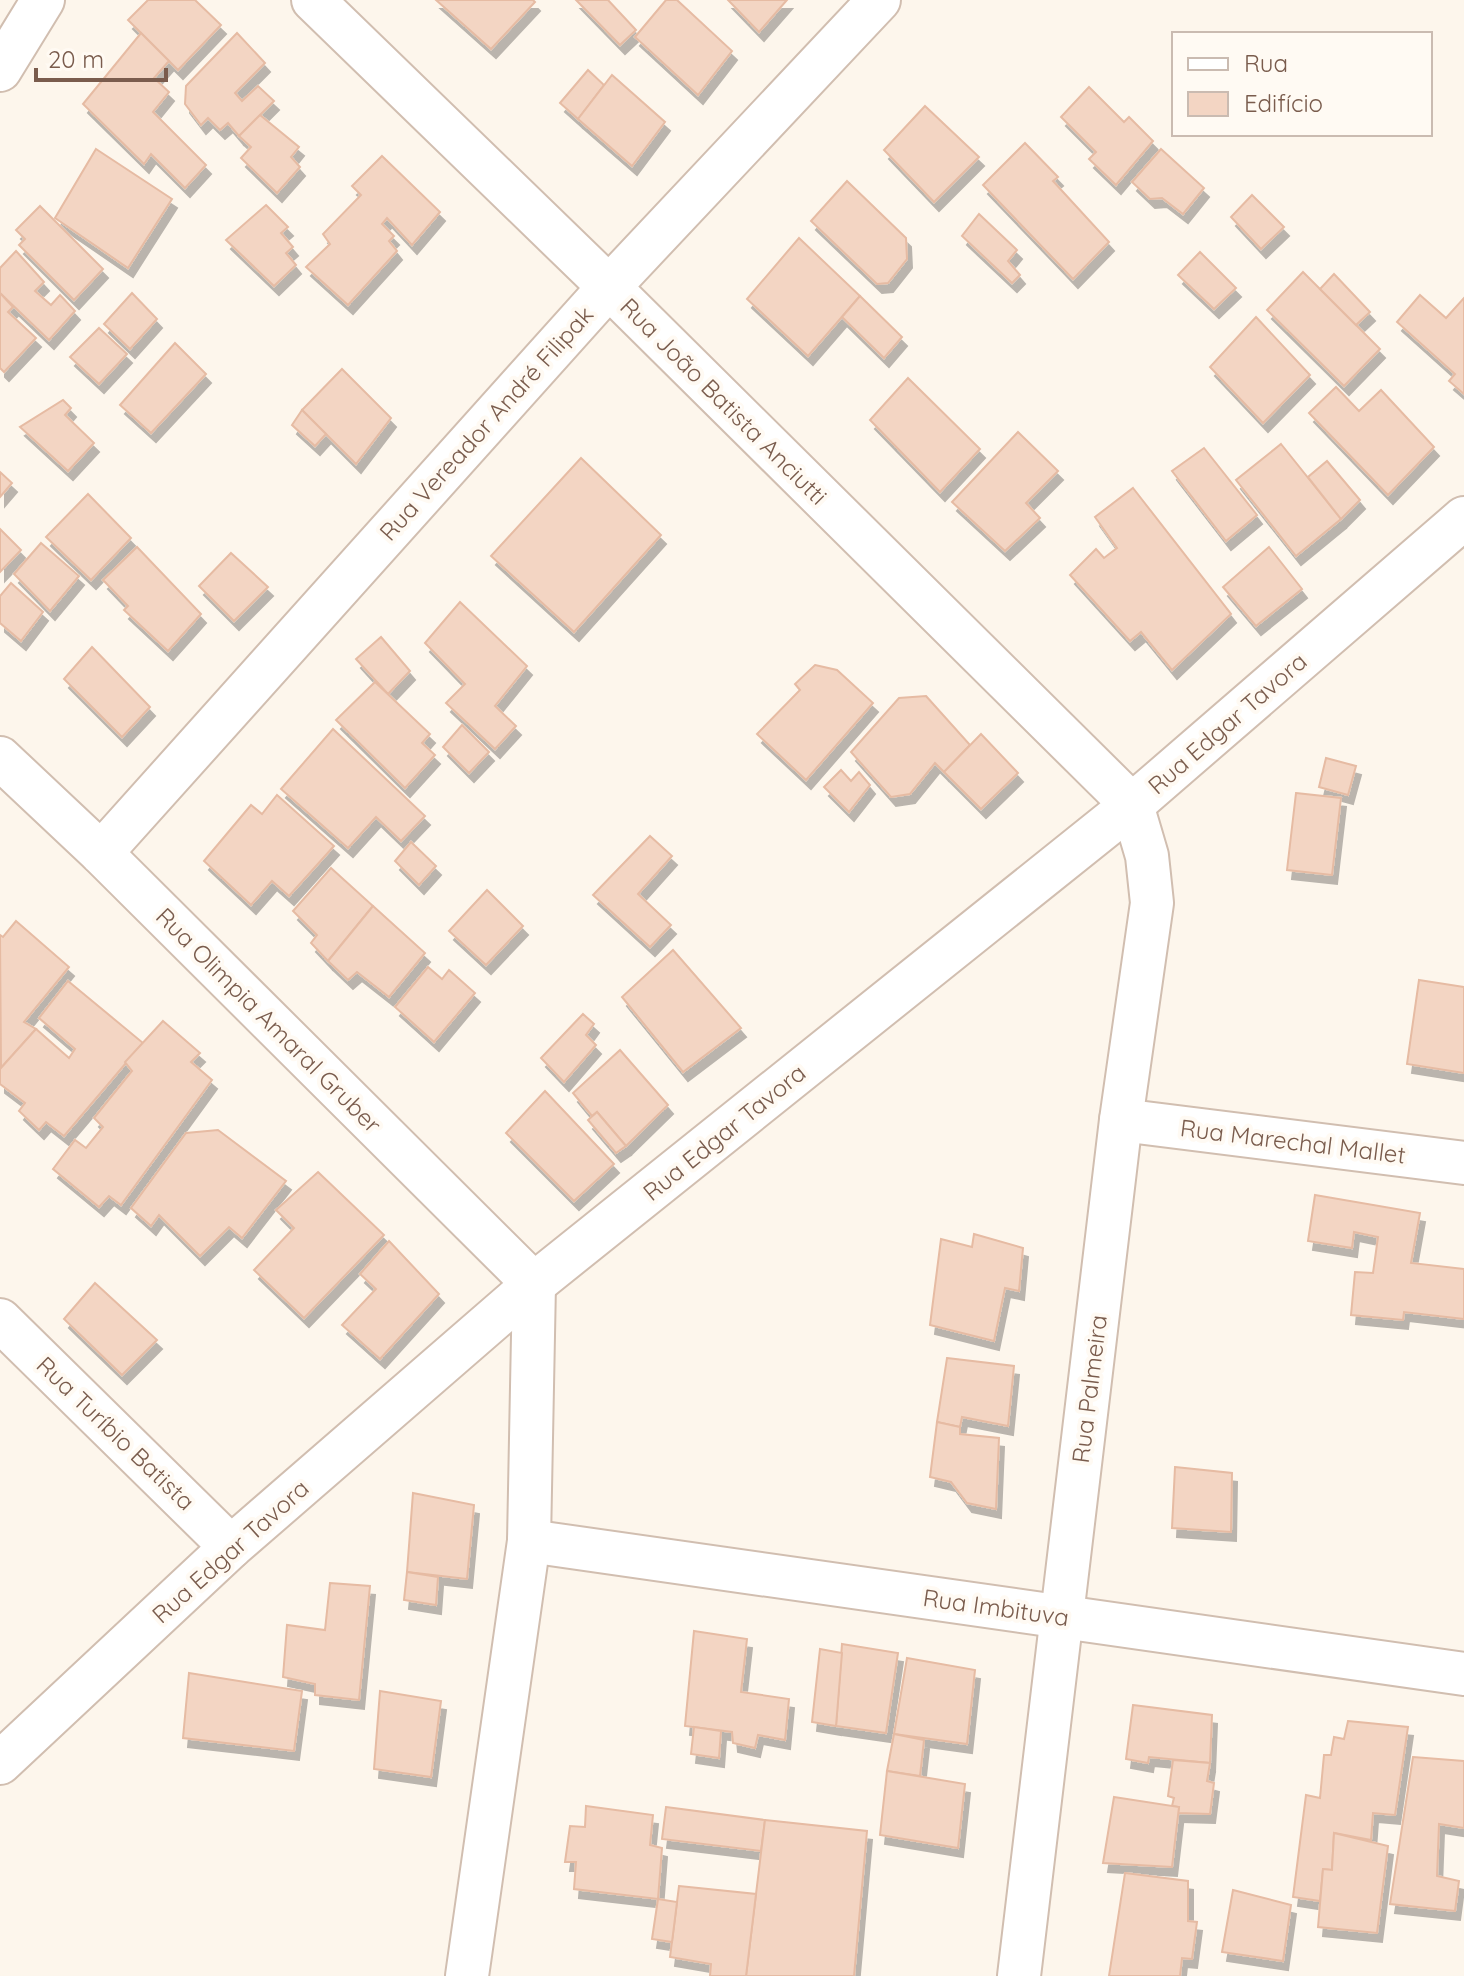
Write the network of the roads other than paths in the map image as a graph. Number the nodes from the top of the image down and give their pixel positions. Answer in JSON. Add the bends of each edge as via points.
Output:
{"nodes":[{"id":1,"x":43,"y":0,"type":"edge"},
{"id":2,"x":313,"y":0,"type":"edge"},
{"id":3,"x":879,"y":0,"type":"edge"},
{"id":4,"x":0,"y":70,"type":"edge"},
{"id":5,"x":609,"y":287,"type":"junction"},
{"id":6,"x":1464,"y":518,"type":"edge"},
{"id":7,"x":0,"y":758,"type":"edge"},
{"id":8,"x":1132,"y":805,"type":"junction"},
{"id":9,"x":101,"y":853,"type":"junction"},
{"id":10,"x":1121,"y":1120,"type":"junction"},
{"id":11,"x":1464,"y":1163,"type":"edge"},
{"id":12,"x":534,"y":1284,"type":"junction"},
{"id":13,"x":0,"y":1320,"type":"edge"},
{"id":14,"x":529,"y":1541,"type":"junction"},
{"id":15,"x":231,"y":1547,"type":"junction"},
{"id":16,"x":1062,"y":1616,"type":"junction"},
{"id":17,"x":1464,"y":1674,"type":"edge"},
{"id":18,"x":0,"y":1763,"type":"edge"},
{"id":19,"x":467,"y":1976,"type":"edge"},
{"id":20,"x":1019,"y":1976,"type":"edge"}],
"edges":[{"from":1,"to":4,"type":"street"},
{"from":2,"to":5,"type":"street","name":"Rua João Batista Anciutti"},
{"from":3,"to":5,"type":"street","name":"Rua Vereador André Filipak"},
{"from":5,"to":8,"type":"street","name":"Rua João Batista Anciutti"},
{"from":5,"to":9,"type":"street","name":"Rua Vereador André Filipak"},
{"from":6,"to":8,"type":"street","name":"Rua Edgar Tavora"},
{"from":7,"to":9,"type":"street","name":"Rua Olimpia Amaral Gruber"},
{"from":8,"to":10,"type":"street","name":"Rua Palmeira","via":[[1147,856],[1152,903]]},
{"from":8,"to":12,"type":"street","name":"Rua Edgar Tavora"},
{"from":9,"to":12,"type":"street","name":"Rua Olimpia Amaral Gruber"},
{"from":10,"to":11,"type":"street","name":"Rua Marechal Mallet"},
{"from":10,"to":16,"type":"street","name":"Rua Palmeira"},
{"from":12,"to":14,"type":"street"},
{"from":12,"to":15,"type":"street","name":"Rua Edgar Tavora"},
{"from":13,"to":15,"type":"street","name":"Rua Turíbio Batista"},
{"from":14,"to":16,"type":"street","name":"Rua Imbituva"},
{"from":14,"to":19,"type":"street"},
{"from":15,"to":18,"type":"street","name":"Rua Edgar Tavora"},
{"from":16,"to":17,"type":"street","name":"Rua Imbituva"},
{"from":16,"to":20,"type":"street","name":"Rua Palmeira"}]}
